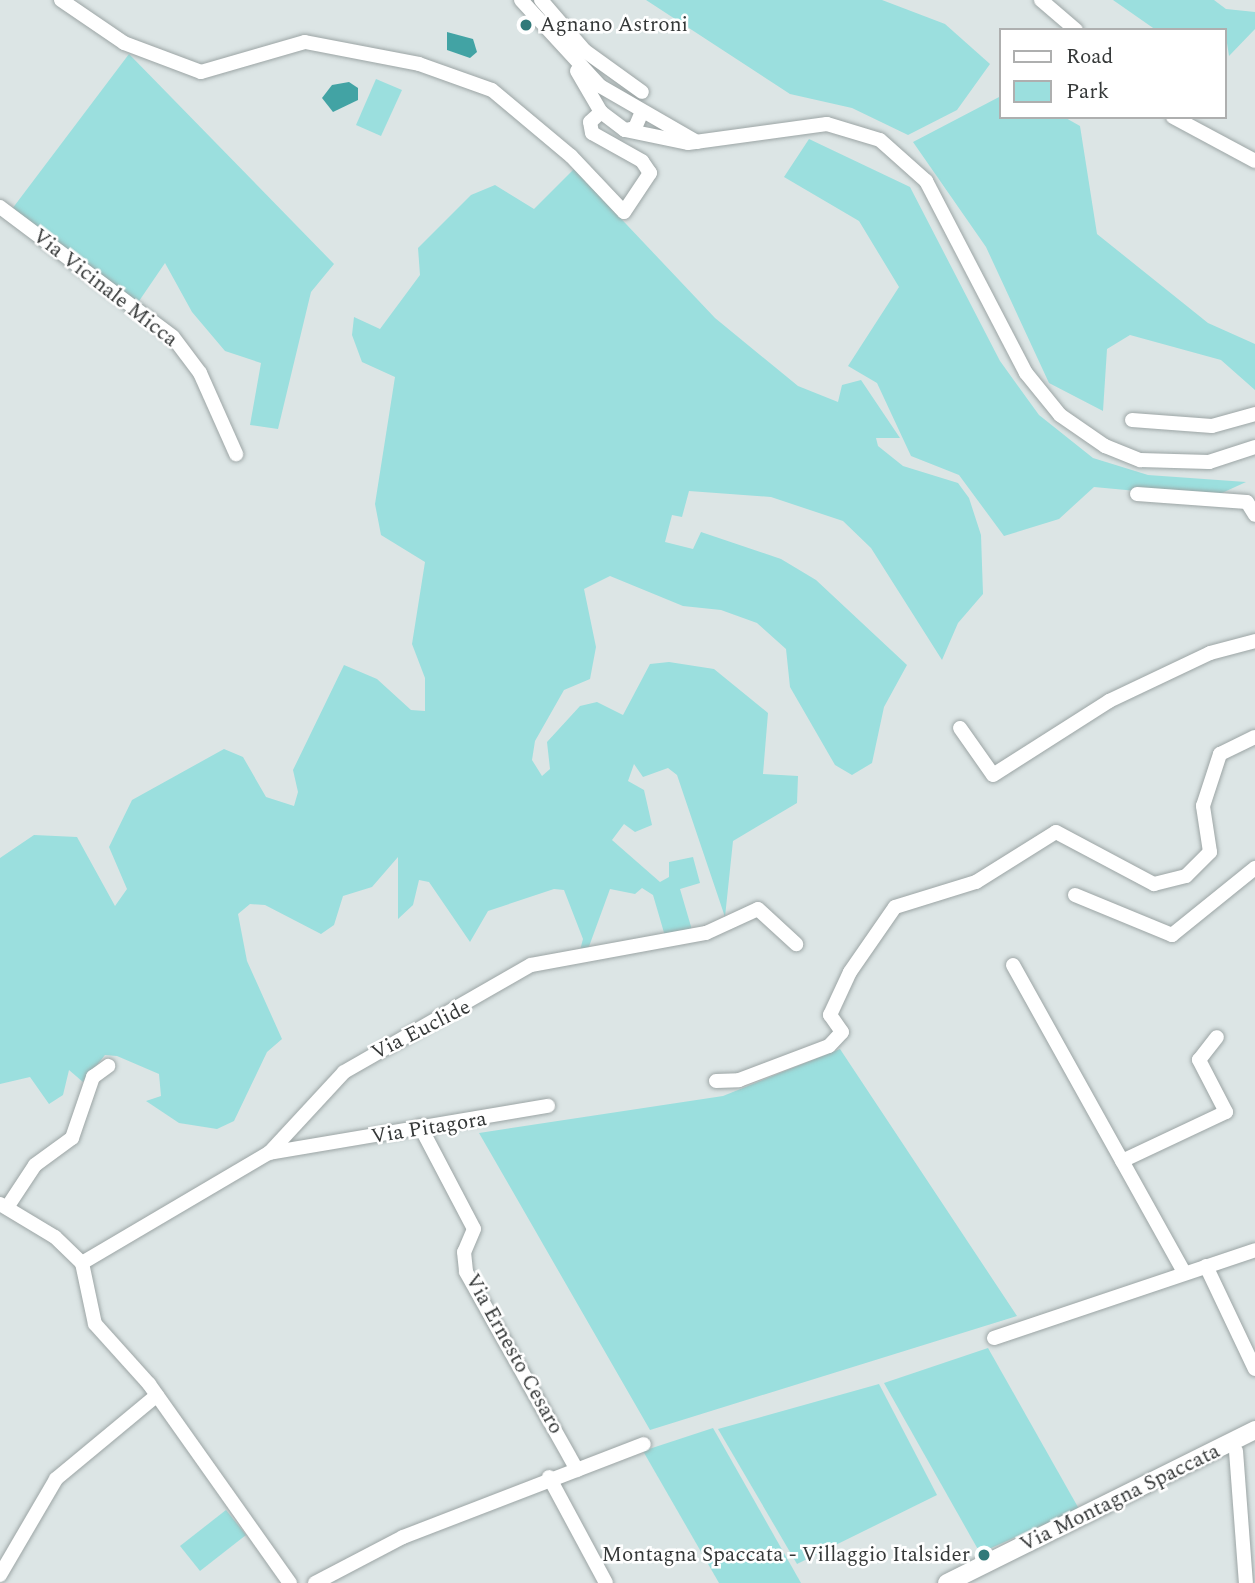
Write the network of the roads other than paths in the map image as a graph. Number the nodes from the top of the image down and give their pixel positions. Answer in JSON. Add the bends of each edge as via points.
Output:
{"nodes":[{"id":1,"x":61,"y":0,"type":"edge"},
{"id":2,"x":521,"y":0,"type":"edge"},
{"id":3,"x":541,"y":0,"type":"edge"},
{"id":4,"x":1041,"y":0,"type":"edge"},
{"id":5,"x":1074,"y":28,"type":"edge"},
{"id":6,"x":569,"y":57,"type":"junction"},
{"id":7,"x":632,"y":107,"type":"junction"},
{"id":8,"x":603,"y":113,"type":"junction"},
{"id":9,"x":1177,"y":119,"type":"edge"},
{"id":10,"x":625,"y":130,"type":"junction"},
{"id":11,"x":697,"y":142,"type":"junction"},
{"id":12,"x":1255,"y":162,"type":"edge"},
{"id":13,"x":0,"y":207,"type":"edge"},
{"id":14,"x":1255,"y":414,"type":"edge"},
{"id":15,"x":1132,"y":420,"type":"dead end"},
{"id":16,"x":1255,"y":447,"type":"edge"},
{"id":17,"x":236,"y":453,"type":"dead end"},
{"id":18,"x":1239,"y":488,"type":"dead end"},
{"id":19,"x":1137,"y":494,"type":"dead end"},
{"id":20,"x":1253,"y":509,"type":"edge"},
{"id":21,"x":1255,"y":641,"type":"edge"},
{"id":22,"x":960,"y":728,"type":"dead end"},
{"id":23,"x":1255,"y":737,"type":"edge"},
{"id":24,"x":1255,"y":867,"type":"edge"},
{"id":25,"x":1075,"y":895,"type":"dead end"},
{"id":26,"x":796,"y":944,"type":"dead end"},
{"id":27,"x":1013,"y":965,"type":"dead end"},
{"id":28,"x":1217,"y":1037,"type":"dead end"},
{"id":29,"x":108,"y":1066,"type":"dead end"},
{"id":30,"x":716,"y":1081,"type":"dead end"},
{"id":31,"x":548,"y":1106,"type":"dead end"},
{"id":32,"x":420,"y":1126,"type":"junction"},
{"id":33,"x":268,"y":1153,"type":"junction"},
{"id":34,"x":1122,"y":1161,"type":"junction"},
{"id":35,"x":4,"y":1205,"type":"edge"},
{"id":36,"x":1255,"y":1250,"type":"edge"},
{"id":37,"x":82,"y":1263,"type":"junction"},
{"id":38,"x":1206,"y":1266,"type":"junction"},
{"id":39,"x":1184,"y":1272,"type":"junction"},
{"id":40,"x":994,"y":1338,"type":"dead end"},
{"id":41,"x":1255,"y":1369,"type":"edge"},
{"id":42,"x":157,"y":1395,"type":"junction"},
{"id":43,"x":1255,"y":1430,"type":"edge"},
{"id":44,"x":1255,"y":1442,"type":"edge"},
{"id":45,"x":644,"y":1444,"type":"dead end"},
{"id":46,"x":1236,"y":1451,"type":"junction"},
{"id":47,"x":578,"y":1470,"type":"junction"},
{"id":48,"x":549,"y":1477,"type":"junction"},
{"id":49,"x":0,"y":1575,"type":"edge"},
{"id":50,"x":290,"y":1583,"type":"edge"},
{"id":51,"x":316,"y":1583,"type":"edge"},
{"id":52,"x":606,"y":1583,"type":"edge"},
{"id":53,"x":947,"y":1583,"type":"edge"},
{"id":54,"x":971,"y":1583,"type":"edge"},
{"id":55,"x":1246,"y":1583,"type":"edge"}],
"edges":[{"from":1,"to":8,"type":"street","via":[[124,43],[201,72],[305,42],[419,64],[492,90],[624,212],[650,173],[642,161],[592,134]]},
{"from":2,"to":6,"type":"street"},
{"from":3,"to":7,"type":"street","via":[[585,51],[642,92]]},
{"from":4,"to":5,"type":"street"},
{"from":6,"to":7,"type":"street"},
{"from":6,"to":8,"type":"street"},
{"from":7,"to":8,"type":"street"},
{"from":7,"to":10,"type":"street","via":[[635,128]]},
{"from":7,"to":11,"type":"street"},
{"from":8,"to":10,"type":"street"},
{"from":9,"to":12,"type":"street"},
{"from":10,"to":11,"type":"street"},
{"from":11,"to":16,"type":"street","via":[[804,125],[844,127],[895,151],[937,199],[1000,328],[1037,390],[1105,446],[1140,460],[1183,463]]},
{"from":13,"to":17,"type":"street","name":"Via Vicinale Micca","via":[[173,337],[200,373]]},
{"from":14,"to":15,"type":"street","via":[[1212,426]]},
{"from":18,"to":20,"type":"street"},
{"from":19,"to":20,"type":"street"},
{"from":21,"to":22,"type":"street","via":[[1210,653],[1109,701],[992,775]]},
{"from":23,"to":30,"type":"street","via":[[1220,754],[1203,806],[1210,852],[1186,876],[1154,884],[1056,832],[976,882],[895,907],[850,972],[831,1015],[843,1028],[829,1046],[739,1080]]},
{"from":24,"to":25,"type":"street","via":[[1172,935]]},
{"from":26,"to":33,"type":"street","name":"Via Euclide","via":[[758,909],[706,933],[531,965],[344,1072]]},
{"from":27,"to":34,"type":"street"},
{"from":28,"to":34,"type":"street","via":[[1199,1060],[1226,1112]]},
{"from":29,"to":35,"type":"street","via":[[93,1077],[72,1138],[35,1165]]},
{"from":31,"to":32,"type":"street","name":"Via Pitagora","via":[[466,1124]]},
{"from":32,"to":33,"type":"street","name":"Via Pitagora"},
{"from":32,"to":47,"type":"street","name":"Via Ernesto Cesaro","via":[[474,1229],[464,1254],[466,1272]]},
{"from":33,"to":37,"type":"street","name":"Via Euclide"},
{"from":34,"to":39,"type":"street"},
{"from":35,"to":37,"type":"street"},
{"from":36,"to":38,"type":"street"},
{"from":37,"to":42,"type":"street","via":[[95,1324]]},
{"from":38,"to":39,"type":"street"},
{"from":38,"to":41,"type":"street"},
{"from":39,"to":40,"type":"street"},
{"from":42,"to":49,"type":"street","via":[[56,1479]]},
{"from":42,"to":50,"type":"street"},
{"from":43,"to":53,"type":"main road","name":"Via Montagna Spaccata"},
{"from":44,"to":46,"type":"main road","name":"Via Montagna Spaccata"},
{"from":45,"to":47,"type":"street"},
{"from":46,"to":54,"type":"main road","name":"Via Montagna Spaccata"},
{"from":46,"to":55,"type":"street"},
{"from":47,"to":48,"type":"street"},
{"from":48,"to":51,"type":"street","via":[[388,1544]]},
{"from":48,"to":52,"type":"street"}]}
